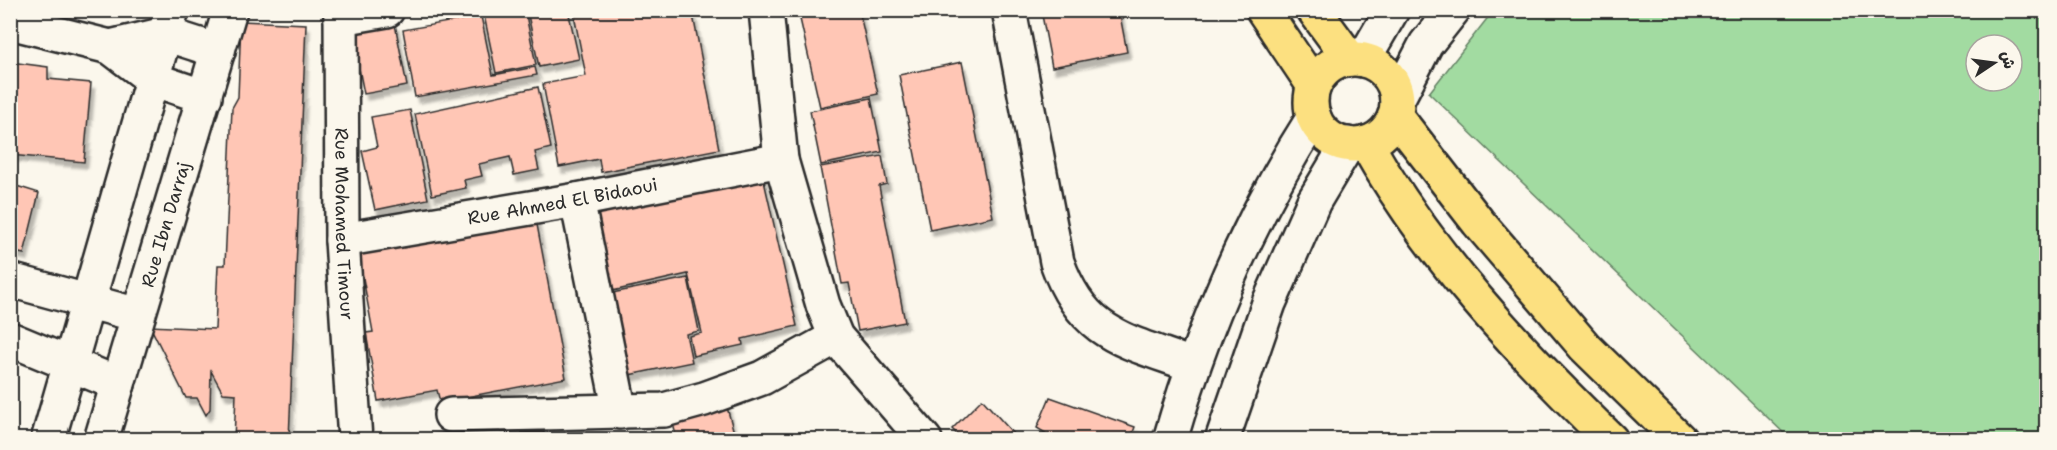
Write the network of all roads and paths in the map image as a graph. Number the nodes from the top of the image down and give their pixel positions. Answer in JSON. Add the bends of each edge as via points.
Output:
{"nodes":[{"id":1,"x":230,"y":10,"type":"edge"},
{"id":2,"x":387,"y":10,"type":"edge"},
{"id":3,"x":766,"y":10,"type":"edge"},
{"id":4,"x":1009,"y":10,"type":"edge"},
{"id":5,"x":1263,"y":10,"type":"edge"},
{"id":6,"x":1314,"y":10,"type":"edge"},
{"id":7,"x":1392,"y":10,"type":"edge"},
{"id":8,"x":1453,"y":10,"type":"edge"},
{"id":9,"x":341,"y":14,"type":"edge"},
{"id":10,"x":10,"y":22,"type":"edge"},
{"id":11,"x":169,"y":22,"type":"edge"},
{"id":12,"x":110,"y":47,"type":"junction"},
{"id":13,"x":218,"y":51,"type":"junction"},
{"id":14,"x":1357,"y":59,"type":"junction"},
{"id":15,"x":152,"y":80,"type":"junction"},
{"id":16,"x":205,"y":97,"type":"junction"},
{"id":17,"x":1314,"y":101,"type":"junction"},
{"id":18,"x":1396,"y":108,"type":"junction"},
{"id":19,"x":1357,"y":144,"type":"junction"},
{"id":20,"x":781,"y":160,"type":"junction"},
{"id":21,"x":577,"y":200,"type":"junction"},
{"id":22,"x":342,"y":240,"type":"junction"},
{"id":23,"x":10,"y":280,"type":"edge"},
{"id":24,"x":88,"y":300,"type":"junction"},
{"id":25,"x":138,"y":315,"type":"junction"},
{"id":26,"x":836,"y":336,"type":"junction"},
{"id":27,"x":10,"y":339,"type":"edge"},
{"id":28,"x":69,"y":365,"type":"junction"},
{"id":29,"x":1192,"y":365,"type":"junction"},
{"id":30,"x":117,"y":384,"type":"junction"},
{"id":31,"x":620,"y":412,"type":"junction"},
{"id":32,"x":451,"y":415,"type":"dead end"},
{"id":33,"x":48,"y":440,"type":"edge"},
{"id":34,"x":101,"y":440,"type":"edge"},
{"id":35,"x":355,"y":440,"type":"edge"},
{"id":36,"x":925,"y":440,"type":"edge"},
{"id":37,"x":1170,"y":440,"type":"edge"},
{"id":38,"x":1222,"y":440,"type":"edge"},
{"id":39,"x":1611,"y":440,"type":"edge"},
{"id":40,"x":1680,"y":440,"type":"edge"}],
"edges":[{"from":1,"to":13,"type":"street","name":"Rue Ibn Darraj"},
{"from":2,"to":9,"type":"street"},
{"from":3,"to":20,"type":"street"},
{"from":4,"to":29,"type":"street","via":[[1057,262],[1066,290],[1084,315],[1113,335]]},
{"from":5,"to":17,"type":"main road"},
{"from":6,"to":14,"type":"main road"},
{"from":7,"to":14,"type":"street"},
{"from":8,"to":18,"type":"street","via":[[1426,44]]},
{"from":9,"to":22,"type":"street","name":"Rue Mohamed Timour"},
{"from":10,"to":12,"type":"street"},
{"from":11,"to":12,"type":"street"},
{"from":11,"to":13,"type":"street"},
{"from":11,"to":15,"type":"street"},
{"from":12,"to":15,"type":"street"},
{"from":13,"to":16,"type":"street","name":"Rue Ibn Darraj"},
{"from":14,"to":17,"type":"main road","via":[[1330,66]]},
{"from":14,"to":18,"type":"main road","via":[[1377,66],[1389,76]]},
{"from":15,"to":16,"type":"street"},
{"from":15,"to":24,"type":"street"},
{"from":16,"to":25,"type":"street","name":"Rue Ibn Darraj"},
{"from":17,"to":19,"type":"main road","via":[[1325,134]]},
{"from":17,"to":29,"type":"street","via":[[1249,231]]},
{"from":18,"to":19,"type":"main road","via":[[1382,135]]},
{"from":18,"to":40,"type":"main road","via":[[1478,222],[1586,347]]},
{"from":19,"to":38,"type":"street","via":[[1314,201],[1269,303]]},
{"from":19,"to":39,"type":"main road","via":[[1442,256],[1538,365]]},
{"from":20,"to":21,"type":"street","name":"Rue Ahmed El Bidaoui"},
{"from":20,"to":26,"type":"street","via":[[805,249]]},
{"from":21,"to":22,"type":"street","name":"Rue Ahmed El Bidaoui"},
{"from":21,"to":31,"type":"street"},
{"from":22,"to":35,"type":"street","name":"Rue Mohamed Timour"},
{"from":23,"to":24,"type":"street"},
{"from":24,"to":25,"type":"street"},
{"from":24,"to":28,"type":"street"},
{"from":25,"to":30,"type":"street","name":"Rue Ibn Darraj"},
{"from":26,"to":31,"type":"street","via":[[762,378],[704,399],[664,410]]},
{"from":26,"to":36,"type":"street"},
{"from":27,"to":28,"type":"street"},
{"from":28,"to":30,"type":"street"},
{"from":28,"to":33,"type":"street"},
{"from":29,"to":37,"type":"street"},
{"from":30,"to":34,"type":"street","name":"Rue Ibn Darraj"},
{"from":31,"to":32,"type":"street"}]}
